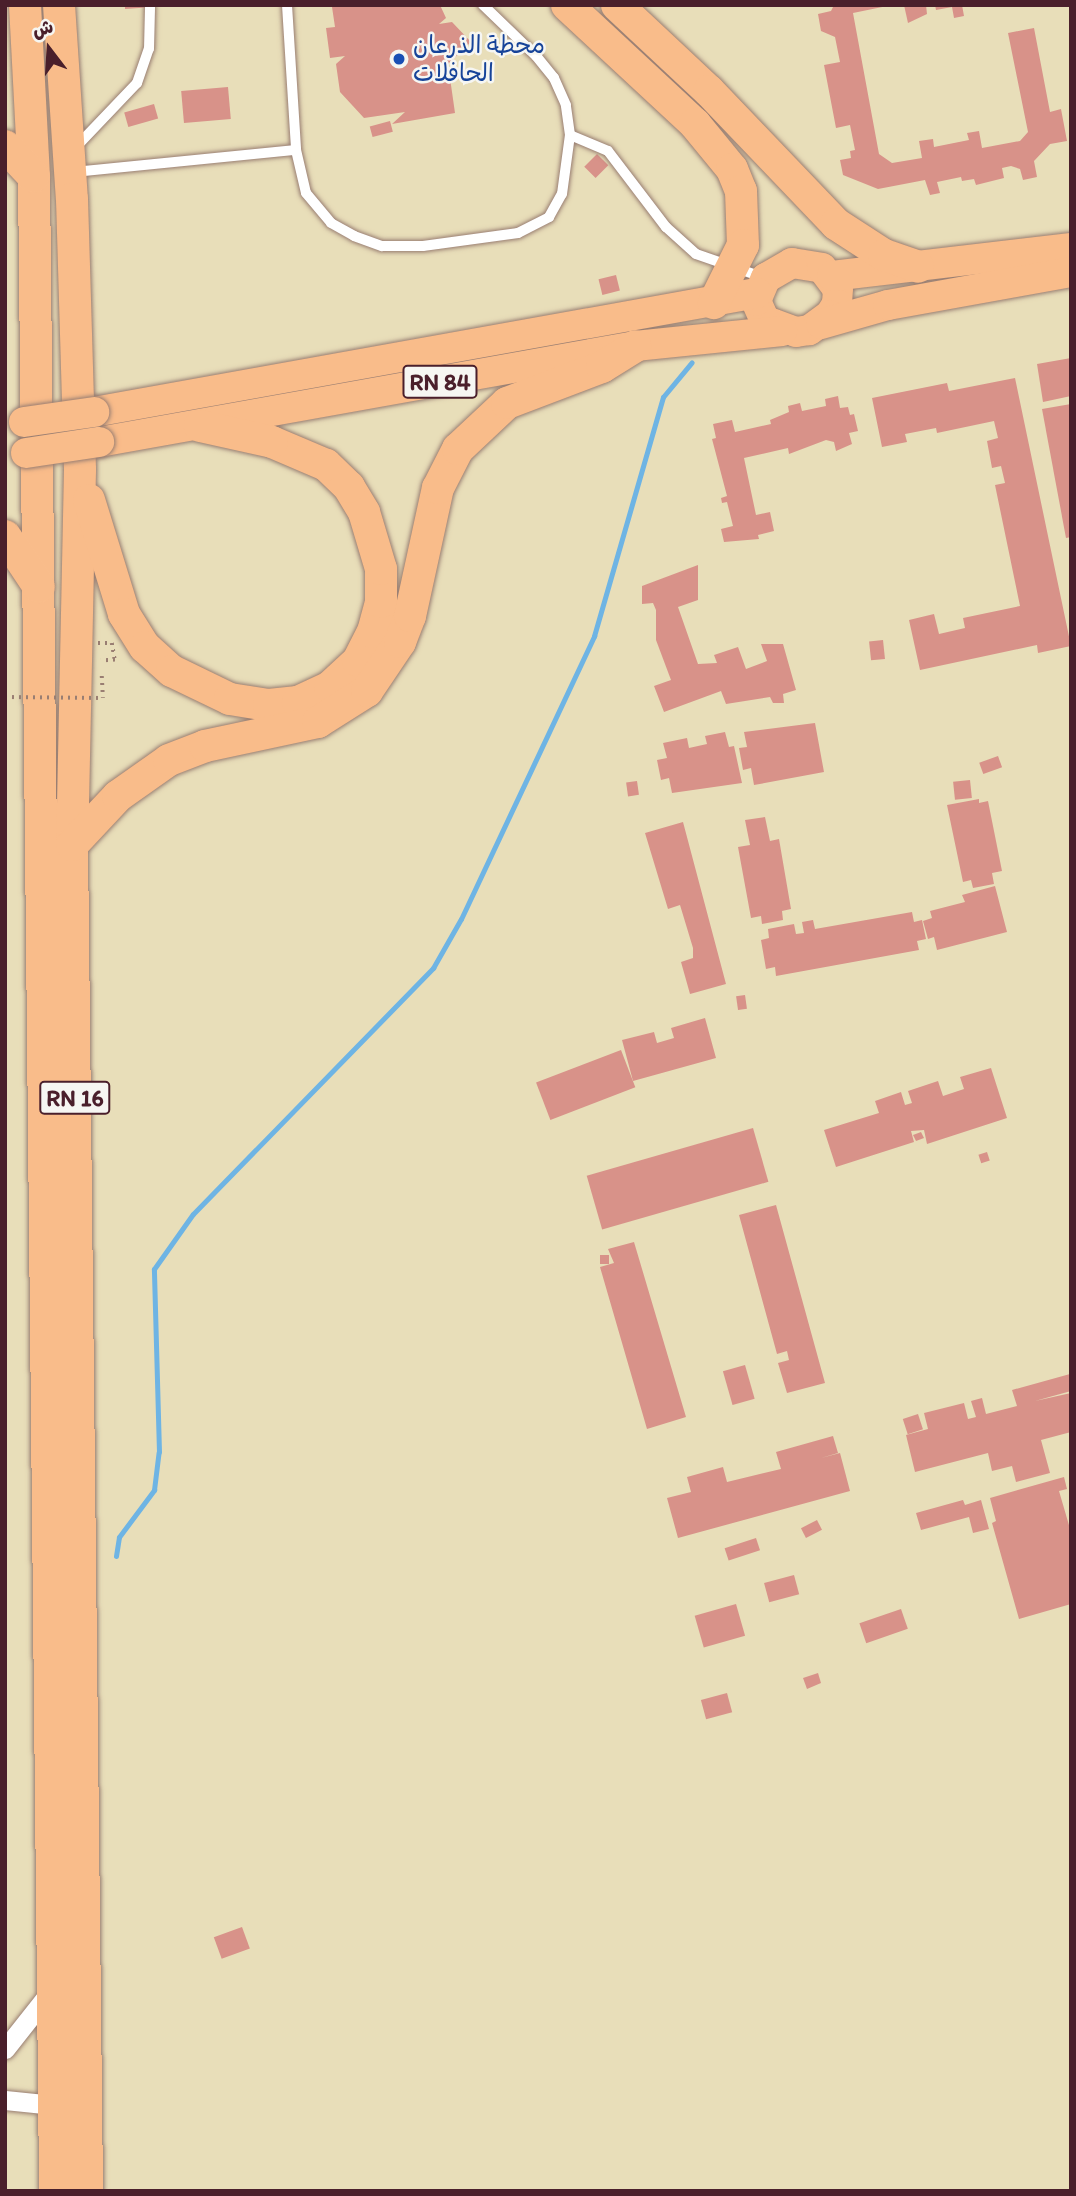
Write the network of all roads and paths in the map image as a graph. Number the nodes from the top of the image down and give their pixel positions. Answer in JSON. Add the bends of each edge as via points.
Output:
{"nodes":[{"id":1,"x":24,"y":5,"type":"edge"},
{"id":2,"x":59,"y":5,"type":"edge"},
{"id":3,"x":287,"y":5,"type":"edge"},
{"id":4,"x":483,"y":5,"type":"edge"},
{"id":5,"x":567,"y":5,"type":"edge"},
{"id":6,"x":617,"y":5,"type":"edge"},
{"id":7,"x":150,"y":8,"type":"dead end"},
{"id":8,"x":570,"y":135,"type":"junction"},
{"id":9,"x":5,"y":145,"type":"edge"},
{"id":10,"x":296,"y":150,"type":"junction"},
{"id":11,"x":69,"y":163,"type":"junction"},
{"id":12,"x":34,"y":177,"type":"junction"},
{"id":13,"x":1071,"y":248,"type":"edge"},
{"id":14,"x":918,"y":267,"type":"junction"},
{"id":15,"x":734,"y":270,"type":"junction"},
{"id":16,"x":1071,"y":272,"type":"edge"},
{"id":17,"x":832,"y":276,"type":"junction"},
{"id":18,"x":761,"y":286,"type":"junction"},
{"id":19,"x":714,"y":303,"type":"junction"},
{"id":20,"x":821,"y":324,"type":"junction"},
{"id":21,"x":782,"y":331,"type":"junction"},
{"id":22,"x":635,"y":346,"type":"junction"},
{"id":23,"x":14,"y":424,"type":"edge"},
{"id":24,"x":200,"y":426,"type":"junction"},
{"id":25,"x":16,"y":454,"type":"edge"},
{"id":26,"x":80,"y":470,"type":"junction"},
{"id":27,"x":5,"y":536,"type":"edge"},
{"id":28,"x":39,"y":588,"type":"junction"},
{"id":29,"x":115,"y":660,"type":"dead end"},
{"id":30,"x":5,"y":696,"type":"edge"},
{"id":31,"x":72,"y":845,"type":"junction"},
{"id":32,"x":50,"y":1992,"type":"junction"},
{"id":33,"x":5,"y":2049,"type":"edge"},
{"id":34,"x":5,"y":2100,"type":"edge"},
{"id":35,"x":54,"y":2105,"type":"junction"},
{"id":36,"x":55,"y":2191,"type":"edge"},
{"id":37,"x":87,"y":2191,"type":"edge"}],
"edges":[{"from":1,"to":12,"type":"highway","number":"RN 16"},
{"from":2,"to":11,"type":"highway","number":"RN 16"},
{"from":3,"to":10,"type":"lane"},
{"from":4,"to":8,"type":"lane","via":[[554,78],[566,105]]},
{"from":5,"to":15,"type":"highway","via":[[695,124],[732,169],[744,219],[743,245]]},
{"from":6,"to":14,"type":"highway","via":[[709,91],[836,224],[884,255]]},
{"from":7,"to":11,"type":"lane","via":[[149,49],[137,83]]},
{"from":8,"to":10,"type":"lane","via":[[562,194],[549,217],[518,233],[423,246],[382,246],[331,223],[306,193]]},
{"from":8,"to":15,"type":"lane","via":[[608,151],[680,242],[701,257]]},
{"from":9,"to":12,"type":"highway"},
{"from":10,"to":11,"type":"lane"},
{"from":11,"to":26,"type":"highway","number":"RN 16"},
{"from":12,"to":28,"type":"highway","number":"RN 16"},
{"from":13,"to":14,"type":"main road"},
{"from":14,"to":17,"type":"main road"},
{"from":15,"to":18,"type":"lane"},
{"from":15,"to":19,"type":"highway"},
{"from":16,"to":20,"type":"main road","via":[[888,305]]},
{"from":17,"to":18,"type":"main road","via":[[807,263],[792,263]]},
{"from":17,"to":20,"type":"main road","via":[[837,304]]},
{"from":18,"to":19,"type":"main road","number":"RN 84"},
{"from":18,"to":21,"type":"main road","via":[[760,317]]},
{"from":19,"to":23,"type":"main road","number":"RN 84","bridge":true},
{"from":20,"to":21,"type":"main road","via":[[808,330]]},
{"from":21,"to":22,"type":"main road","number":"RN 84","via":[[721,333]]},
{"from":22,"to":24,"type":"main road","number":"RN 84"},
{"from":22,"to":31,"type":"highway","via":[[603,367],[507,403],[458,449],[438,488],[410,616],[400,642],[367,691],[318,722],[205,746],[169,760],[118,796]]},
{"from":24,"to":25,"type":"main road","number":"RN 84","bridge":true},
{"from":24,"to":26,"type":"highway","via":[[272,442],[326,465],[349,487],[375,539],[381,602],[373,632],[358,661],[330,687],[298,702],[269,705],[230,699],[172,671],[145,647],[119,602]]},
{"from":26,"to":31,"type":"highway","number":"RN 16"},
{"from":27,"to":28,"type":"highway"},
{"from":28,"to":32,"type":"highway","number":"RN 16"},
{"from":29,"to":30,"type":"path","bridge":true,"via":[[101,660],[103,698]]},
{"from":31,"to":37,"type":"highway","number":"RN 16"},
{"from":32,"to":33,"type":"street"},
{"from":32,"to":35,"type":"highway","number":"RN 16"},
{"from":34,"to":35,"type":"street"},
{"from":35,"to":36,"type":"highway","number":"RN 16"}]}
